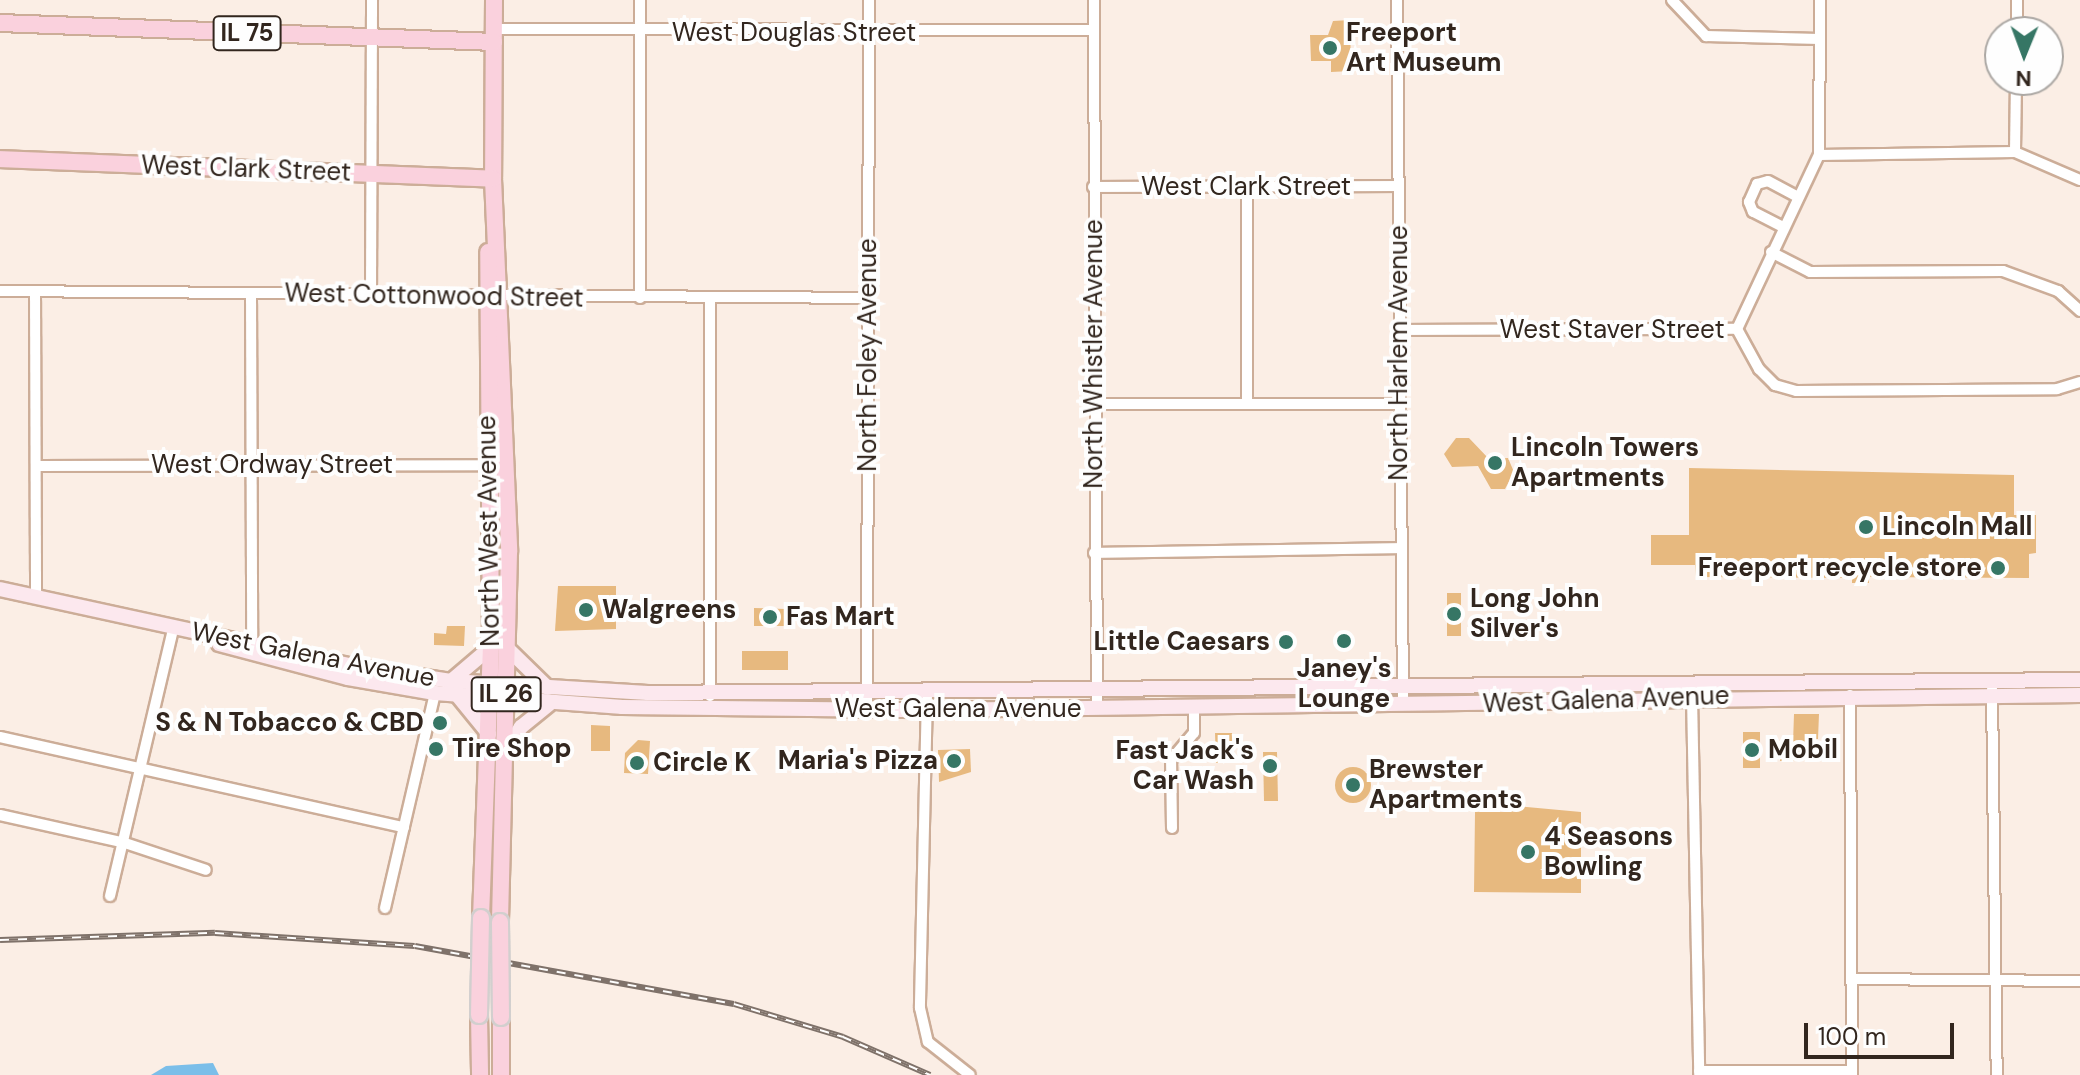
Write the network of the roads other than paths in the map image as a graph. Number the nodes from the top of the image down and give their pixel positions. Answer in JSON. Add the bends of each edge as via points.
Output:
{"nodes":[{"id":1,"x":372,"y":0,"type":"edge"},
{"id":2,"x":494,"y":0,"type":"edge"},
{"id":3,"x":640,"y":0,"type":"edge"},
{"id":4,"x":869,"y":0,"type":"edge"},
{"id":5,"x":1094,"y":0,"type":"edge"},
{"id":6,"x":1397,"y":0,"type":"edge"},
{"id":7,"x":1672,"y":0,"type":"edge"},
{"id":8,"x":1820,"y":0,"type":"edge"},
{"id":9,"x":0,"y":23,"type":"edge"},
{"id":10,"x":1094,"y":30,"type":"junction"},
{"id":11,"x":640,"y":32,"type":"junction"},
{"id":12,"x":870,"y":34,"type":"junction"},
{"id":13,"x":494,"y":36,"type":"junction"},
{"id":14,"x":372,"y":37,"type":"junction"},
{"id":15,"x":1819,"y":39,"type":"junction"},
{"id":16,"x":2016,"y":96,"type":"edge"},
{"id":17,"x":2015,"y":152,"type":"junction"},
{"id":18,"x":1819,"y":155,"type":"junction"},
{"id":19,"x":0,"y":159,"type":"edge"},
{"id":20,"x":374,"y":175,"type":"junction"},
{"id":21,"x":493,"y":179,"type":"junction"},
{"id":22,"x":2080,"y":180,"type":"edge"},
{"id":23,"x":1398,"y":186,"type":"junction"},
{"id":24,"x":1093,"y":187,"type":"junction"},
{"id":25,"x":1247,"y":189,"type":"junction"},
{"id":26,"x":1798,"y":197,"type":"junction"},
{"id":27,"x":1783,"y":227,"type":"junction"},
{"id":28,"x":1771,"y":252,"type":"junction"},
{"id":29,"x":0,"y":291,"type":"edge"},
{"id":30,"x":35,"y":291,"type":"junction"},
{"id":31,"x":251,"y":294,"type":"junction"},
{"id":32,"x":371,"y":295,"type":"junction"},
{"id":33,"x":492,"y":296,"type":"junction"},
{"id":34,"x":640,"y":298,"type":"junction"},
{"id":35,"x":710,"y":298,"type":"junction"},
{"id":36,"x":868,"y":298,"type":"junction"},
{"id":37,"x":2080,"y":311,"type":"edge"},
{"id":38,"x":1737,"y":329,"type":"junction"},
{"id":39,"x":1400,"y":330,"type":"junction"},
{"id":40,"x":2080,"y":382,"type":"edge"},
{"id":41,"x":1247,"y":402,"type":"junction"},
{"id":42,"x":1093,"y":404,"type":"junction"},
{"id":43,"x":1400,"y":404,"type":"junction"},
{"id":44,"x":253,"y":465,"type":"junction"},
{"id":45,"x":490,"y":465,"type":"junction"},
{"id":46,"x":36,"y":466,"type":"junction"},
{"id":47,"x":508,"y":466,"type":"junction"},
{"id":48,"x":1401,"y":548,"type":"junction"},
{"id":49,"x":1094,"y":553,"type":"junction"},
{"id":50,"x":0,"y":589,"type":"edge"},
{"id":51,"x":36,"y":596,"type":"junction"},
{"id":52,"x":173,"y":629,"type":"junction"},
{"id":53,"x":252,"y":648,"type":"junction"},
{"id":54,"x":499,"y":648,"type":"junction"},
{"id":55,"x":2080,"y":680,"type":"edge"},
{"id":56,"x":451,"y":681,"type":"junction"},
{"id":57,"x":1992,"y":687,"type":"junction"},
{"id":58,"x":549,"y":688,"type":"junction"},
{"id":59,"x":1850,"y":688,"type":"junction"},
{"id":60,"x":1693,"y":689,"type":"junction"},
{"id":61,"x":435,"y":693,"type":"junction"},
{"id":62,"x":498,"y":693,"type":"junction"},
{"id":63,"x":927,"y":694,"type":"junction"},
{"id":64,"x":2080,"y":695,"type":"edge"},
{"id":65,"x":458,"y":696,"type":"junction"},
{"id":66,"x":1403,"y":698,"type":"junction"},
{"id":67,"x":1097,"y":700,"type":"junction"},
{"id":68,"x":710,"y":702,"type":"junction"},
{"id":69,"x":867,"y":702,"type":"junction"},
{"id":70,"x":549,"y":704,"type":"junction"},
{"id":71,"x":1194,"y":707,"type":"junction"},
{"id":72,"x":927,"y":710,"type":"junction"},
{"id":73,"x":489,"y":734,"type":"junction"},
{"id":74,"x":0,"y":737,"type":"edge"},
{"id":75,"x":504,"y":754,"type":"junction"},
{"id":76,"x":143,"y":770,"type":"junction"},
{"id":77,"x":0,"y":815,"type":"edge"},
{"id":78,"x":404,"y":827,"type":"junction"},
{"id":79,"x":1172,"y":828,"type":"dead end"},
{"id":80,"x":125,"y":843,"type":"junction"},
{"id":81,"x":206,"y":870,"type":"dead end"},
{"id":82,"x":110,"y":896,"type":"dead end"},
{"id":83,"x":385,"y":908,"type":"dead end"},
{"id":84,"x":1852,"y":979,"type":"junction"},
{"id":85,"x":1994,"y":980,"type":"junction"},
{"id":86,"x":2080,"y":981,"type":"edge"},
{"id":87,"x":1699,"y":1073,"type":"edge"},
{"id":88,"x":1852,"y":1073,"type":"edge"},
{"id":89,"x":480,"y":1075,"type":"edge"},
{"id":90,"x":501,"y":1075,"type":"edge"},
{"id":91,"x":970,"y":1075,"type":"edge"},
{"id":92,"x":1997,"y":1075,"type":"edge"}],
"edges":[{"from":1,"to":14,"type":"street"},
{"from":2,"to":13,"type":"main road","name":"North West Avenue","number":"IL 26"},
{"from":3,"to":11,"type":"street"},
{"from":4,"to":12,"type":"street","name":"North Foley Avenue"},
{"from":5,"to":10,"type":"street","name":"North Whistler Avenue"},
{"from":6,"to":23,"type":"street","name":"North Harlem Avenue"},
{"from":7,"to":15,"type":"street","via":[[1706,36]]},
{"from":8,"to":15,"type":"street"},
{"from":9,"to":14,"type":"main road","name":"West Douglas Street","number":"IL 75"},
{"from":10,"to":12,"type":"street","name":"West Douglas Street"},
{"from":10,"to":24,"type":"street","name":"North Whistler Avenue"},
{"from":11,"to":12,"type":"street","name":"West Douglas Street"},
{"from":11,"to":13,"type":"street","name":"West Douglas Street"},
{"from":11,"to":34,"type":"street"},
{"from":12,"to":36,"type":"street","name":"North Foley Avenue"},
{"from":13,"to":14,"type":"main road","name":"West Douglas Street","number":"IL 75"},
{"from":13,"to":21,"type":"main road","name":"North West Avenue","number":"IL 26"},
{"from":14,"to":20,"type":"street"},
{"from":15,"to":18,"type":"street"},
{"from":16,"to":17,"type":"street"},
{"from":17,"to":18,"type":"street"},
{"from":17,"to":22,"type":"street"},
{"from":18,"to":26,"type":"street"},
{"from":19,"to":20,"type":"main road","name":"West Clark Street"},
{"from":20,"to":21,"type":"main road","name":"West Clark Street"},
{"from":20,"to":32,"type":"street"},
{"from":21,"to":33,"type":"main road","name":"North West Avenue","number":"IL 26"},
{"from":23,"to":25,"type":"street","name":"West Clark Street"},
{"from":23,"to":39,"type":"street","name":"North Harlem Avenue"},
{"from":24,"to":25,"type":"street","name":"West Clark Street"},
{"from":24,"to":42,"type":"street","name":"North Whistler Avenue"},
{"from":25,"to":41,"type":"street"},
{"from":26,"to":27,"type":"street"},
{"from":26,"to":27,"type":"street","via":[[1768,181],[1757,184],[1749,202],[1753,212]]},
{"from":27,"to":28,"type":"street"},
{"from":28,"to":37,"type":"street","via":[[1810,272],[2003,271],[2058,291]]},
{"from":28,"to":38,"type":"street"},
{"from":29,"to":30,"type":"street","name":"West Cottonwood Street"},
{"from":30,"to":31,"type":"street","name":"West Cottonwood Street"},
{"from":30,"to":46,"type":"street"},
{"from":31,"to":32,"type":"street","name":"West Cottonwood Street"},
{"from":31,"to":44,"type":"street"},
{"from":32,"to":33,"type":"street","name":"West Cottonwood Street"},
{"from":33,"to":34,"type":"street","name":"West Cottonwood Street"},
{"from":33,"to":45,"type":"main road","name":"North West Avenue","number":"IL 26"},
{"from":33,"to":47,"type":"main road","name":"North West Avenue","number":"IL 26"},
{"from":34,"to":35,"type":"street","name":"West Cottonwood Street"},
{"from":35,"to":36,"type":"street","name":"West Cottonwood Street"},
{"from":35,"to":68,"type":"street"},
{"from":36,"to":69,"type":"street","name":"North Foley Avenue"},
{"from":38,"to":39,"type":"street","name":"West Staver Street"},
{"from":38,"to":40,"type":"street","name":"West Staver Street","via":[[1759,369],[1775,385],[1796,391],[2057,389]]},
{"from":39,"to":43,"type":"street","name":"North Harlem Avenue"},
{"from":41,"to":42,"type":"street"},
{"from":41,"to":43,"type":"street"},
{"from":42,"to":49,"type":"street","name":"North Whistler Avenue"},
{"from":43,"to":48,"type":"street","name":"North Harlem Avenue"},
{"from":44,"to":45,"type":"street","name":"West Ordway Street"},
{"from":44,"to":46,"type":"street","name":"West Ordway Street"},
{"from":44,"to":53,"type":"street"},
{"from":45,"to":47,"type":"street","name":"West Ordway Street"},
{"from":45,"to":54,"type":"main road","name":"North West Avenue","number":"IL 26"},
{"from":46,"to":51,"type":"street"},
{"from":47,"to":54,"type":"main road","name":"North West Avenue","number":"IL 26"},
{"from":48,"to":49,"type":"street"},
{"from":48,"to":66,"type":"street","name":"North Harlem Avenue"},
{"from":49,"to":67,"type":"street","name":"North Whistler Avenue"},
{"from":50,"to":51,"type":"main road","name":"West Galena Avenue"},
{"from":51,"to":52,"type":"main road","name":"West Galena Avenue"},
{"from":52,"to":53,"type":"main road","name":"West Galena Avenue"},
{"from":52,"to":76,"type":"street"},
{"from":53,"to":56,"type":"main road","name":"West Galena Avenue"},
{"from":53,"to":61,"type":"main road","name":"West Galena Avenue"},
{"from":54,"to":56,"type":"main road"},
{"from":54,"to":58,"type":"main road"},
{"from":54,"to":62,"type":"main road","name":"North West Avenue","number":"IL 26"},
{"from":55,"to":57,"type":"main road","name":"West Galena Avenue"},
{"from":56,"to":62,"type":"main road","name":"West Galena Avenue"},
{"from":57,"to":59,"type":"main road","name":"West Galena Avenue"},
{"from":57,"to":64,"type":"main road","name":"West Galena Avenue"},
{"from":57,"to":85,"type":"street"},
{"from":58,"to":62,"type":"main road","name":"West Galena Avenue"},
{"from":58,"to":68,"type":"main road","name":"West Galena Avenue"},
{"from":59,"to":60,"type":"main road","name":"West Galena Avenue"},
{"from":59,"to":84,"type":"street"},
{"from":60,"to":66,"type":"main road","name":"West Galena Avenue"},
{"from":60,"to":87,"type":"street"},
{"from":61,"to":65,"type":"main road","name":"West Galena Avenue"},
{"from":61,"to":78,"type":"street"},
{"from":62,"to":65,"type":"main road","name":"West Galena Avenue"},
{"from":62,"to":70,"type":"main road","name":"West Galena Avenue"},
{"from":62,"to":73,"type":"main road","name":"North West Avenue","number":"IL 26"},
{"from":62,"to":75,"type":"main road","name":"North West Avenue","number":"IL 26"},
{"from":63,"to":67,"type":"main road","name":"West Galena Avenue"},
{"from":63,"to":69,"type":"main road","name":"West Galena Avenue"},
{"from":63,"to":72,"type":"street"},
{"from":65,"to":73,"type":"main road"},
{"from":66,"to":67,"type":"main road","name":"West Galena Avenue"},
{"from":66,"to":71,"type":"main road","name":"West Galena Avenue"},
{"from":67,"to":71,"type":"main road","name":"West Galena Avenue"},
{"from":67,"to":72,"type":"main road","name":"West Galena Avenue"},
{"from":68,"to":69,"type":"main road","name":"West Galena Avenue"},
{"from":68,"to":70,"type":"main road","name":"West Galena Avenue"},
{"from":69,"to":72,"type":"main road","name":"West Galena Avenue"},
{"from":70,"to":75,"type":"main road","via":[[521,727]]},
{"from":71,"to":79,"type":"street","via":[[1194,733],[1171,760]]},
{"from":72,"to":91,"type":"street","via":[[920,1008],[928,1042]]},
{"from":73,"to":89,"type":"main road","name":"North West Avenue","number":"IL 26","bridge":true},
{"from":74,"to":76,"type":"street"},
{"from":75,"to":90,"type":"main road","name":"North West Avenue","number":"IL 26","bridge":true},
{"from":76,"to":78,"type":"street"},
{"from":76,"to":80,"type":"street"},
{"from":77,"to":80,"type":"street"},
{"from":78,"to":83,"type":"street"},
{"from":80,"to":81,"type":"street"},
{"from":80,"to":82,"type":"street"},
{"from":84,"to":85,"type":"street"},
{"from":84,"to":88,"type":"street"},
{"from":85,"to":86,"type":"street"},
{"from":85,"to":92,"type":"street"},
{"from":87,"to":88,"type":"street"}]}
